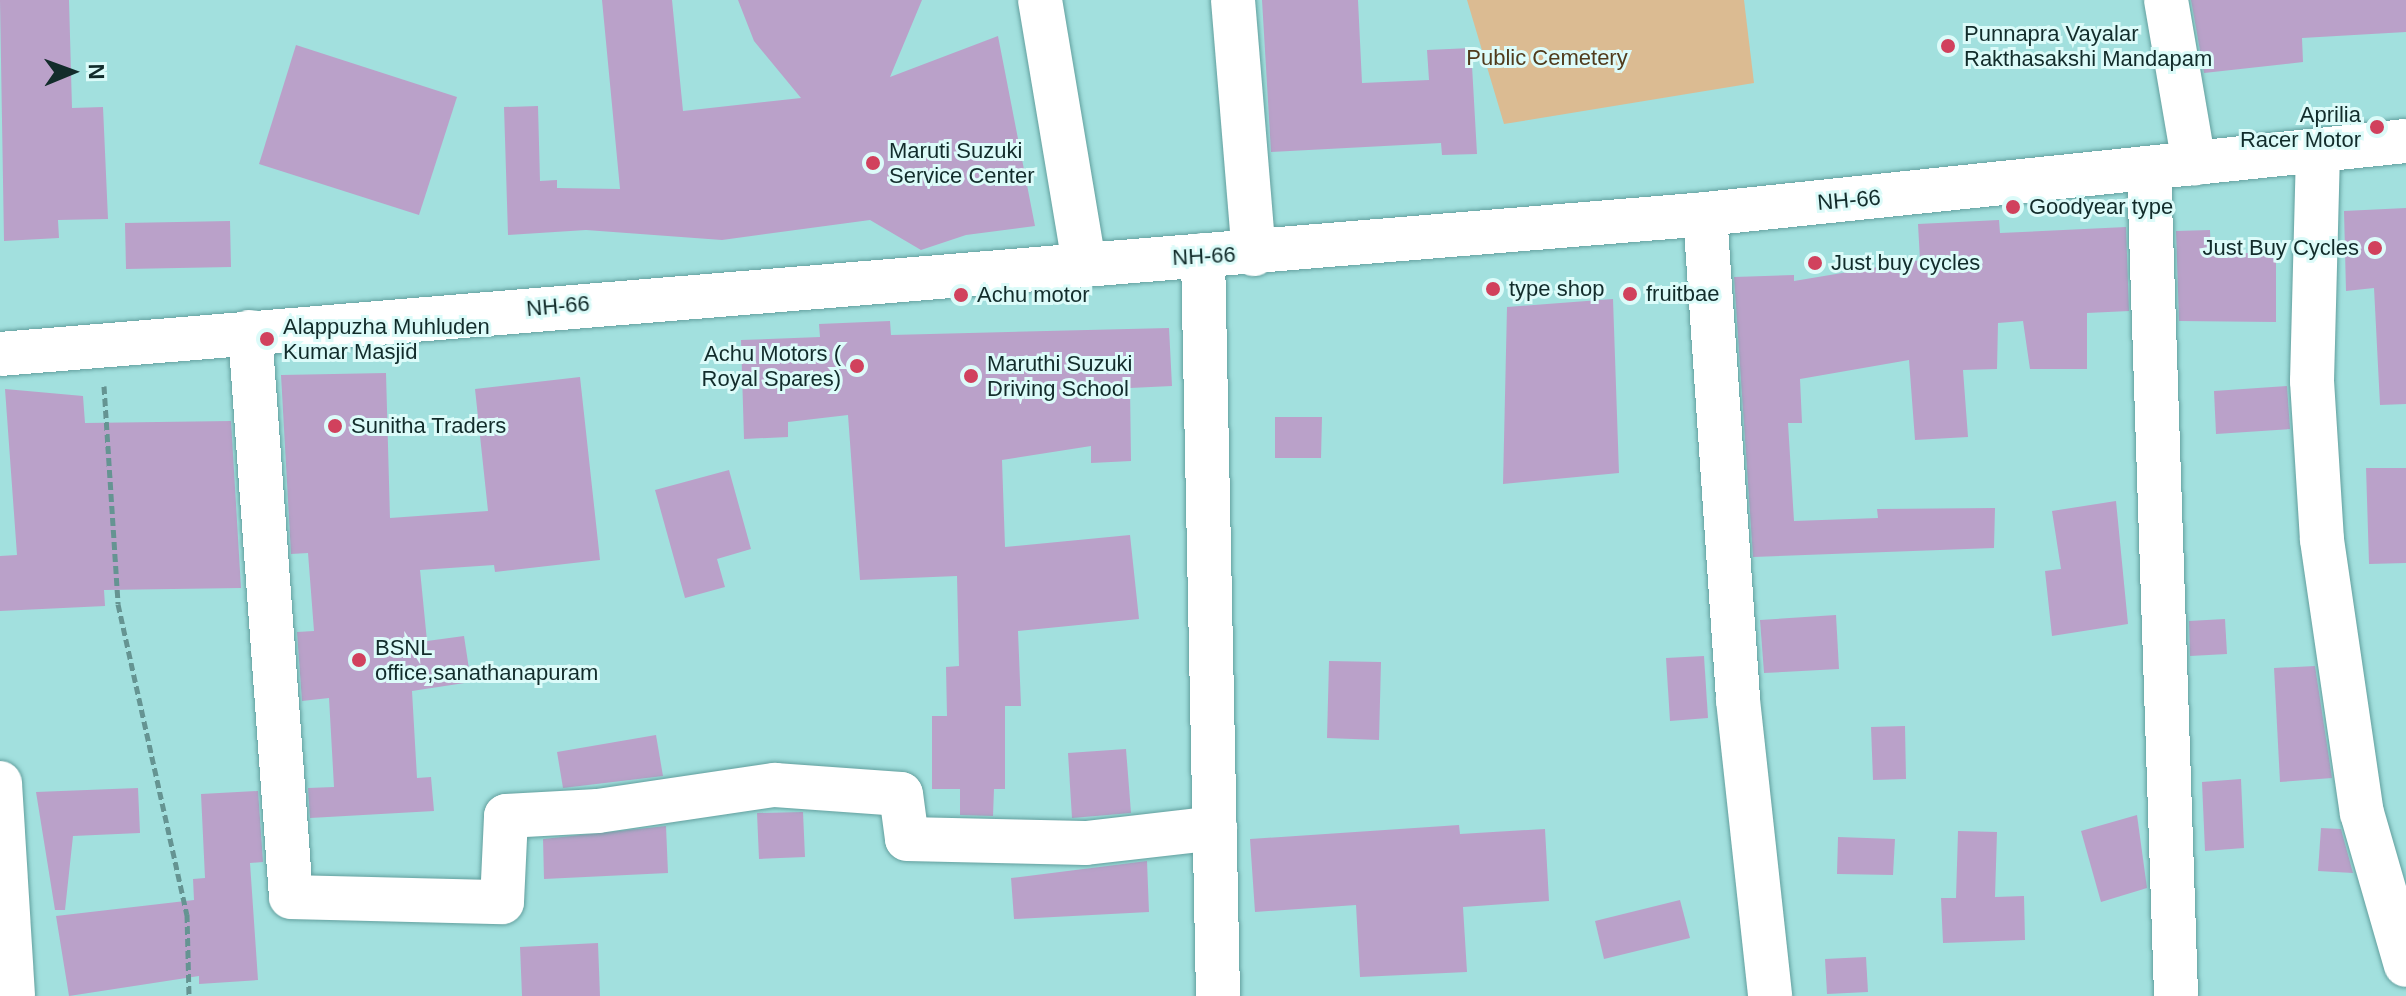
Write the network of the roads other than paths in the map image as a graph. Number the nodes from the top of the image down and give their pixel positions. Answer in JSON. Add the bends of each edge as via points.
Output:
{"nodes":[{"id":1,"x":1040,"y":0,"type":"edge"},
{"id":2,"x":1233,"y":0,"type":"edge"},
{"id":3,"x":2166,"y":0,"type":"edge"},
{"id":4,"x":2406,"y":141,"type":"edge"},
{"id":5,"x":2318,"y":152,"type":"junction"},
{"id":6,"x":2194,"y":164,"type":"junction"},
{"id":7,"x":2149,"y":172,"type":"junction"},
{"id":8,"x":1705,"y":214,"type":"junction"},
{"id":9,"x":1254,"y":254,"type":"junction"},
{"id":10,"x":1203,"y":255,"type":"junction"},
{"id":11,"x":1084,"y":264,"type":"junction"},
{"id":12,"x":250,"y":332,"type":"junction"},
{"id":13,"x":0,"y":354,"type":"edge"},
{"id":14,"x":0,"y":783,"type":"edge"},
{"id":15,"x":1215,"y":828,"type":"junction"},
{"id":16,"x":2406,"y":965,"type":"edge"},
{"id":17,"x":13,"y":996,"type":"edge"},
{"id":18,"x":1218,"y":996,"type":"edge"},
{"id":19,"x":1770,"y":996,"type":"edge"},
{"id":20,"x":2176,"y":996,"type":"edge"}],
"edges":[{"from":1,"to":11,"type":"street"},
{"from":2,"to":9,"type":"street"},
{"from":3,"to":6,"type":"street"},
{"from":4,"to":5,"type":"street","name":"NH-66"},
{"from":5,"to":6,"type":"street","name":"NH-66"},
{"from":5,"to":16,"type":"street","via":[[2312,381],[2325,570],[2362,813]]},
{"from":6,"to":7,"type":"street","name":"NH-66"},
{"from":7,"to":8,"type":"street","name":"NH-66"},
{"from":7,"to":20,"type":"street"},
{"from":8,"to":9,"type":"street","name":"NH-66"},
{"from":8,"to":19,"type":"street","via":[[1738,700]]},
{"from":9,"to":10,"type":"street","name":"NH-66"},
{"from":10,"to":11,"type":"street","name":"NH-66"},
{"from":10,"to":15,"type":"street"},
{"from":11,"to":12,"type":"street","name":"NH-66"},
{"from":12,"to":13,"type":"street","name":"NH-66"},
{"from":12,"to":15,"type":"street","via":[[291,897],[502,902],[506,816],[598,811],[775,785],[901,794],[907,839],[1086,843]]},
{"from":14,"to":17,"type":"street"},
{"from":15,"to":18,"type":"street"}]}
